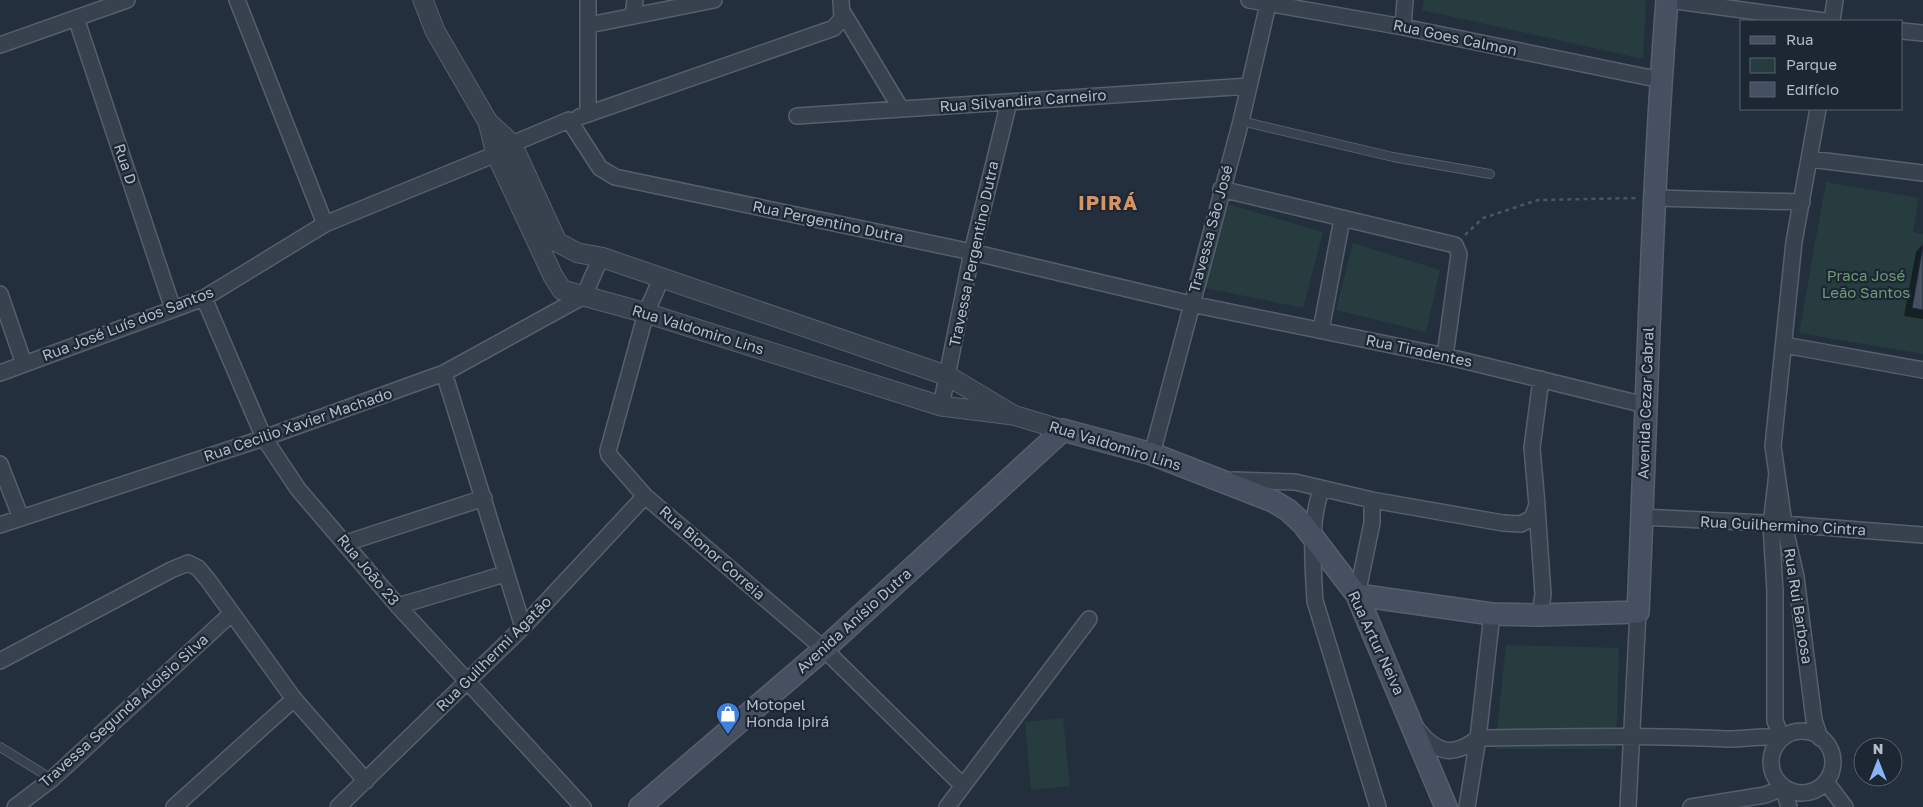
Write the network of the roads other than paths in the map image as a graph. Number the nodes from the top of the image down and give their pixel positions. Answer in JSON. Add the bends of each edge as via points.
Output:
{"nodes":[{"id":1,"x":127,"y":0,"type":"edge"},
{"id":2,"x":238,"y":0,"type":"edge"},
{"id":3,"x":423,"y":0,"type":"edge"},
{"id":4,"x":588,"y":0,"type":"edge"},
{"id":5,"x":635,"y":0,"type":"edge"},
{"id":6,"x":714,"y":0,"type":"edge"},
{"id":7,"x":1249,"y":0,"type":"edge"},
{"id":8,"x":1405,"y":0,"type":"edge"},
{"id":9,"x":1668,"y":0,"type":"edge"},
{"id":10,"x":1836,"y":0,"type":"edge"},
{"id":11,"x":1268,"y":2,"type":"edge"},
{"id":12,"x":842,"y":6,"type":"edge"},
{"id":13,"x":633,"y":16,"type":"junction"},
{"id":14,"x":76,"y":18,"type":"junction"},
{"id":15,"x":1818,"y":20,"type":"edge"},
{"id":16,"x":1832,"y":20,"type":"edge"},
{"id":17,"x":589,"y":25,"type":"junction"},
{"id":18,"x":1403,"y":27,"type":"junction"},
{"id":19,"x":1903,"y":31,"type":"edge"},
{"id":20,"x":1923,"y":33,"type":"edge"},
{"id":21,"x":0,"y":45,"type":"edge"},
{"id":22,"x":1661,"y":80,"type":"junction"},
{"id":23,"x":1249,"y":86,"type":"junction"},
{"id":24,"x":1009,"y":102,"type":"junction"},
{"id":25,"x":901,"y":109,"type":"junction"},
{"id":26,"x":1818,"y":110,"type":"edge"},
{"id":27,"x":588,"y":114,"type":"junction"},
{"id":28,"x":798,"y":116,"type":"dead end"},
{"id":29,"x":569,"y":120,"type":"junction"},
{"id":30,"x":1241,"y":121,"type":"junction"},
{"id":31,"x":504,"y":149,"type":"junction"},
{"id":32,"x":1810,"y":159,"type":"junction"},
{"id":33,"x":1923,"y":173,"type":"edge"},
{"id":34,"x":1490,"y":174,"type":"dead end"},
{"id":35,"x":1221,"y":189,"type":"junction"},
{"id":36,"x":1656,"y":198,"type":"junction"},
{"id":37,"x":1802,"y":202,"type":"junction"},
{"id":38,"x":1342,"y":218,"type":"junction"},
{"id":39,"x":325,"y":224,"type":"junction"},
{"id":40,"x":972,"y":252,"type":"junction"},
{"id":41,"x":601,"y":257,"type":"junction"},
{"id":42,"x":661,"y":279,"type":"junction"},
{"id":43,"x":0,"y":294,"type":"edge"},
{"id":44,"x":584,"y":296,"type":"junction"},
{"id":45,"x":204,"y":298,"type":"junction"},
{"id":46,"x":1191,"y":304,"type":"junction"},
{"id":47,"x":173,"y":309,"type":"junction"},
{"id":48,"x":646,"y":313,"type":"junction"},
{"id":49,"x":1321,"y":330,"type":"junction"},
{"id":50,"x":1784,"y":345,"type":"junction"},
{"id":51,"x":1445,"y":356,"type":"junction"},
{"id":52,"x":24,"y":364,"type":"junction"},
{"id":53,"x":1923,"y":370,"type":"edge"},
{"id":54,"x":0,"y":373,"type":"edge"},
{"id":55,"x":444,"y":373,"type":"junction"},
{"id":56,"x":948,"y":376,"type":"junction"},
{"id":57,"x":1541,"y":379,"type":"junction"},
{"id":58,"x":1645,"y":405,"type":"junction"},
{"id":59,"x":941,"y":406,"type":"junction"},
{"id":60,"x":1013,"y":415,"type":"junction"},
{"id":61,"x":1063,"y":430,"type":"junction"},
{"id":62,"x":264,"y":438,"type":"junction"},
{"id":63,"x":1152,"y":454,"type":"junction"},
{"id":64,"x":0,"y":464,"type":"edge"},
{"id":65,"x":1211,"y":478,"type":"junction"},
{"id":66,"x":1322,"y":489,"type":"junction"},
{"id":67,"x":645,"y":496,"type":"junction"},
{"id":68,"x":484,"y":498,"type":"junction"},
{"id":69,"x":1372,"y":500,"type":"junction"},
{"id":70,"x":1273,"y":502,"type":"joint"},
{"id":71,"x":1537,"y":505,"type":"junction"},
{"id":72,"x":21,"y":518,"type":"junction"},
{"id":73,"x":1642,"y":518,"type":"junction"},
{"id":74,"x":1778,"y":524,"type":"junction"},
{"id":75,"x":0,"y":525,"type":"edge"},
{"id":76,"x":1923,"y":535,"type":"edge"},
{"id":77,"x":1314,"y":542,"type":"junction"},
{"id":78,"x":346,"y":543,"type":"junction"},
{"id":79,"x":506,"y":574,"type":"junction"},
{"id":80,"x":1358,"y":595,"type":"junction"},
{"id":81,"x":398,"y":606,"type":"junction"},
{"id":82,"x":1638,"y":612,"type":"junction"},
{"id":83,"x":231,"y":614,"type":"junction"},
{"id":84,"x":1492,"y":614,"type":"junction"},
{"id":85,"x":1540,"y":615,"type":"junction"},
{"id":86,"x":1089,"y":618,"type":"dead end"},
{"id":87,"x":523,"y":627,"type":"junction"},
{"id":88,"x":824,"y":649,"type":"junction"},
{"id":89,"x":1,"y":658,"type":"edge"},
{"id":90,"x":468,"y":680,"type":"junction"},
{"id":91,"x":294,"y":699,"type":"junction"},
{"id":92,"x":1411,"y":722,"type":"junction"},
{"id":93,"x":1630,"y":735,"type":"junction"},
{"id":94,"x":1478,"y":738,"type":"junction"},
{"id":95,"x":1782,"y":738,"type":"junction"},
{"id":96,"x":1820,"y":738,"type":"junction"},
{"id":97,"x":0,"y":747,"type":"edge"},
{"id":98,"x":52,"y":779,"type":"junction"},
{"id":99,"x":366,"y":781,"type":"junction"},
{"id":100,"x":1826,"y":782,"type":"junction"},
{"id":101,"x":962,"y":785,"type":"junction"},
{"id":102,"x":1783,"y":788,"type":"junction"},
{"id":103,"x":15,"y":807,"type":"edge"},
{"id":104,"x":174,"y":807,"type":"edge"},
{"id":105,"x":338,"y":807,"type":"edge"},
{"id":106,"x":583,"y":807,"type":"edge"},
{"id":107,"x":640,"y":807,"type":"edge"},
{"id":108,"x":947,"y":807,"type":"edge"},
{"id":109,"x":1378,"y":807,"type":"edge"},
{"id":110,"x":1446,"y":807,"type":"edge"},
{"id":111,"x":1467,"y":807,"type":"edge"},
{"id":112,"x":1628,"y":807,"type":"edge"},
{"id":113,"x":1691,"y":807,"type":"edge"},
{"id":114,"x":1790,"y":807,"type":"edge"},
{"id":115,"x":1845,"y":807,"type":"edge"}],
"edges":[{"from":1,"to":14,"type":"street"},
{"from":2,"to":39,"type":"street"},
{"from":3,"to":31,"type":"street","name":"Rua Valdomiro Lins","via":[[435,31]]},
{"from":4,"to":17,"type":"street"},
{"from":5,"to":13,"type":"street"},
{"from":6,"to":13,"type":"street"},
{"from":7,"to":11,"type":"street","name":"Rua Goes Calmon"},
{"from":8,"to":18,"type":"street"},
{"from":9,"to":15,"type":"street"},
{"from":9,"to":22,"type":"main road","name":"Avenida Cezar Cabral"},
{"from":10,"to":16,"type":"street"},
{"from":11,"to":18,"type":"street","name":"Rua Goes Calmon"},
{"from":11,"to":23,"type":"street","name":"Travessa São José"},
{"from":12,"to":25,"type":"street"},
{"from":12,"to":27,"type":"street","via":[[842,18],[834,28]]},
{"from":13,"to":17,"type":"street"},
{"from":14,"to":21,"type":"street"},
{"from":14,"to":47,"type":"street","name":"Rua D"},
{"from":17,"to":27,"type":"street"},
{"from":18,"to":22,"type":"street","name":"Rua Goes Calmon"},
{"from":19,"to":20,"type":"street"},
{"from":22,"to":36,"type":"main road","name":"Avenida Cezar Cabral"},
{"from":23,"to":24,"type":"street","name":"Rua Silvandira Carneiro"},
{"from":23,"to":30,"type":"street","name":"Travessa São José"},
{"from":24,"to":25,"type":"street","name":"Rua Silvandira Carneiro"},
{"from":24,"to":40,"type":"street","name":"Travessa Pergentino Dutra"},
{"from":25,"to":28,"type":"street","name":"Rua Silvandira Carneiro"},
{"from":26,"to":32,"type":"street","name":"Rua Rui Barbosa"},
{"from":27,"to":29,"type":"street"},
{"from":29,"to":31,"type":"street"},
{"from":29,"to":40,"type":"street","name":"Rua Pergentino Dutra","via":[[600,168],[615,177]]},
{"from":30,"to":34,"type":"lane","via":[[1394,157]]},
{"from":30,"to":35,"type":"street","name":"Travessa São José"},
{"from":31,"to":39,"type":"street","name":"Rua José Luís dos Santos"},
{"from":31,"to":41,"type":"street","name":"Rua Valdomiro Lins","via":[[557,242],[578,253]]},
{"from":31,"to":44,"type":"street","name":"Rua Valdomiro Lins","via":[[553,276],[562,290]]},
{"from":32,"to":33,"type":"street"},
{"from":32,"to":37,"type":"street","name":"Rua Rui Barbosa"},
{"from":35,"to":38,"type":"street"},
{"from":35,"to":46,"type":"street","name":"Travessa São José"},
{"from":36,"to":37,"type":"street"},
{"from":36,"to":58,"type":"main road","name":"Avenida Cezar Cabral"},
{"from":37,"to":50,"type":"street","name":"Rua Rui Barbosa","via":[[1794,242]]},
{"from":38,"to":49,"type":"street"},
{"from":38,"to":51,"type":"street","via":[[1453,243],[1459,254]]},
{"from":39,"to":45,"type":"street","name":"Rua José Luís dos Santos"},
{"from":40,"to":46,"type":"street","name":"Rua Pergentino Dutra"},
{"from":40,"to":56,"type":"street","name":"Travessa Pergentino Dutra"},
{"from":41,"to":42,"type":"street","name":"Rua Valdomiro Lins"},
{"from":41,"to":44,"type":"street"},
{"from":42,"to":48,"type":"street"},
{"from":42,"to":56,"type":"street","name":"Rua Valdomiro Lins"},
{"from":43,"to":52,"type":"street"},
{"from":44,"to":48,"type":"street","name":"Rua Valdomiro Lins"},
{"from":44,"to":55,"type":"street","name":"Rua Cecilio Xavier Machado"},
{"from":45,"to":47,"type":"street","name":"Rua José Luís dos Santos"},
{"from":45,"to":62,"type":"street","name":"Rua João 23"},
{"from":46,"to":49,"type":"street","name":"Rua Tiradentes"},
{"from":46,"to":63,"type":"street","name":"Travessa São José"},
{"from":47,"to":52,"type":"street","name":"Rua José Luís dos Santos"},
{"from":48,"to":59,"type":"street","name":"Rua Valdomiro Lins"},
{"from":48,"to":67,"type":"street","name":"Rua Bionor Correia","via":[[608,451]]},
{"from":49,"to":51,"type":"street","name":"Rua Tiradentes"},
{"from":50,"to":53,"type":"street"},
{"from":50,"to":74,"type":"street","name":"Rua Rui Barbosa","via":[[1773,446]]},
{"from":51,"to":57,"type":"street","name":"Rua Tiradentes"},
{"from":52,"to":54,"type":"street","name":"Rua José Luís dos Santos"},
{"from":55,"to":62,"type":"street","name":"Rua Cecilio Xavier Machado"},
{"from":55,"to":68,"type":"street"},
{"from":56,"to":59,"type":"street","name":"Travessa Pergentino Dutra"},
{"from":56,"to":60,"type":"street","name":"Rua Valdomiro Lins"},
{"from":57,"to":58,"type":"street","name":"Rua Tiradentes"},
{"from":57,"to":71,"type":"street","via":[[1532,448]]},
{"from":58,"to":73,"type":"main road","name":"Avenida Cezar Cabral"},
{"from":59,"to":60,"type":"street","name":"Rua Valdomiro Lins"},
{"from":60,"to":61,"type":"street","name":"Rua Valdomiro Lins"},
{"from":61,"to":63,"type":"main road","name":"Rua Valdomiro Lins"},
{"from":61,"to":88,"type":"main road","name":"Avenida Anísio Dutra"},
{"from":62,"to":72,"type":"street","name":"Rua Cecilio Xavier Machado"},
{"from":62,"to":78,"type":"street","name":"Rua João 23","via":[[298,488]]},
{"from":63,"to":65,"type":"main road","name":"Rua Valdomiro Lins"},
{"from":64,"to":72,"type":"street"},
{"from":65,"to":66,"type":"street","via":[[1295,482]]},
{"from":65,"to":70,"type":"main road","name":"Rua Valdomiro Lins"},
{"from":66,"to":69,"type":"street"},
{"from":66,"to":77,"type":"street","via":[[1315,504]]},
{"from":67,"to":87,"type":"street","name":"Rua Guilhermi Agatão"},
{"from":67,"to":88,"type":"street","name":"Rua Bionor Correia"},
{"from":68,"to":78,"type":"street"},
{"from":68,"to":79,"type":"street"},
{"from":69,"to":71,"type":"street","via":[[1521,524],[1532,518]]},
{"from":69,"to":80,"type":"street","via":[[1372,523]]},
{"from":70,"to":77,"type":"main road","name":"Rua Artur Neiva","via":[[1303,524]]},
{"from":71,"to":85,"type":"street","via":[[1543,594]]},
{"from":72,"to":75,"type":"street","name":"Rua Cecilio Xavier Machado"},
{"from":73,"to":74,"type":"street","name":"Rua Guilhermino Cintra"},
{"from":73,"to":82,"type":"main road","name":"Avenida Cezar Cabral"},
{"from":74,"to":76,"type":"street","name":"Rua Guilhermino Cintra"},
{"from":74,"to":95,"type":"street","name":"Rua Rui Barbosa","via":[[1776,720]]},
{"from":74,"to":96,"type":"street","name":"Rua Rui Barbosa","via":[[1796,577],[1814,720]]},
{"from":77,"to":80,"type":"main road","name":"Rua Artur Neiva"},
{"from":77,"to":109,"type":"street","via":[[1315,601]]},
{"from":78,"to":81,"type":"street","name":"Rua João 23"},
{"from":79,"to":81,"type":"street"},
{"from":79,"to":87,"type":"street"},
{"from":80,"to":84,"type":"main road"},
{"from":80,"to":92,"type":"main road","name":"Rua Artur Neiva"},
{"from":81,"to":90,"type":"street","name":"Rua João 23"},
{"from":82,"to":85,"type":"main road"},
{"from":82,"to":93,"type":"street","name":"Avenida Cezar Cabral"},
{"from":83,"to":89,"type":"street","via":[[208,580],[192,564],[182,566]]},
{"from":83,"to":91,"type":"street"},
{"from":83,"to":98,"type":"street","name":"Travessa Segunda Aloisio Silva"},
{"from":84,"to":85,"type":"main road"},
{"from":84,"to":94,"type":"street"},
{"from":86,"to":101,"type":"street"},
{"from":87,"to":90,"type":"street","name":"Rua Guilhermi Agatão"},
{"from":88,"to":101,"type":"street","name":"Rua Bionor Correia"},
{"from":88,"to":107,"type":"main road","name":"Avenida Anísio Dutra"},
{"from":90,"to":99,"type":"street","name":"Rua Guilhermi Agatão"},
{"from":90,"to":106,"type":"street","name":"Rua João 23"},
{"from":91,"to":99,"type":"street"},
{"from":91,"to":104,"type":"street"},
{"from":92,"to":94,"type":"street","via":[[1425,739],[1449,752],[1464,750]]},
{"from":92,"to":110,"type":"main road","name":"Rua Artur Neiva"},
{"from":93,"to":94,"type":"street"},
{"from":93,"to":95,"type":"street"},
{"from":93,"to":112,"type":"street","name":"Avenida Cezar Cabral"},
{"from":94,"to":111,"type":"street"},
{"from":95,"to":96,"type":"street","via":[[1798,730]]},
{"from":95,"to":102,"type":"street","via":[[1774,750],[1772,761],[1776,780]]},
{"from":96,"to":100,"type":"street","via":[[1833,759],[1832,774]]},
{"from":97,"to":98,"type":"lane"},
{"from":98,"to":103,"type":"street","name":"Travessa Segunda Aloisio Silva"},
{"from":99,"to":105,"type":"street","name":"Rua Guilhermi Agatão"},
{"from":100,"to":102,"type":"street","via":[[1810,792]]},
{"from":100,"to":115,"type":"street"},
{"from":101,"to":108,"type":"street"},
{"from":102,"to":113,"type":"street","via":[[1765,795]]},
{"from":102,"to":114,"type":"street"}]}
